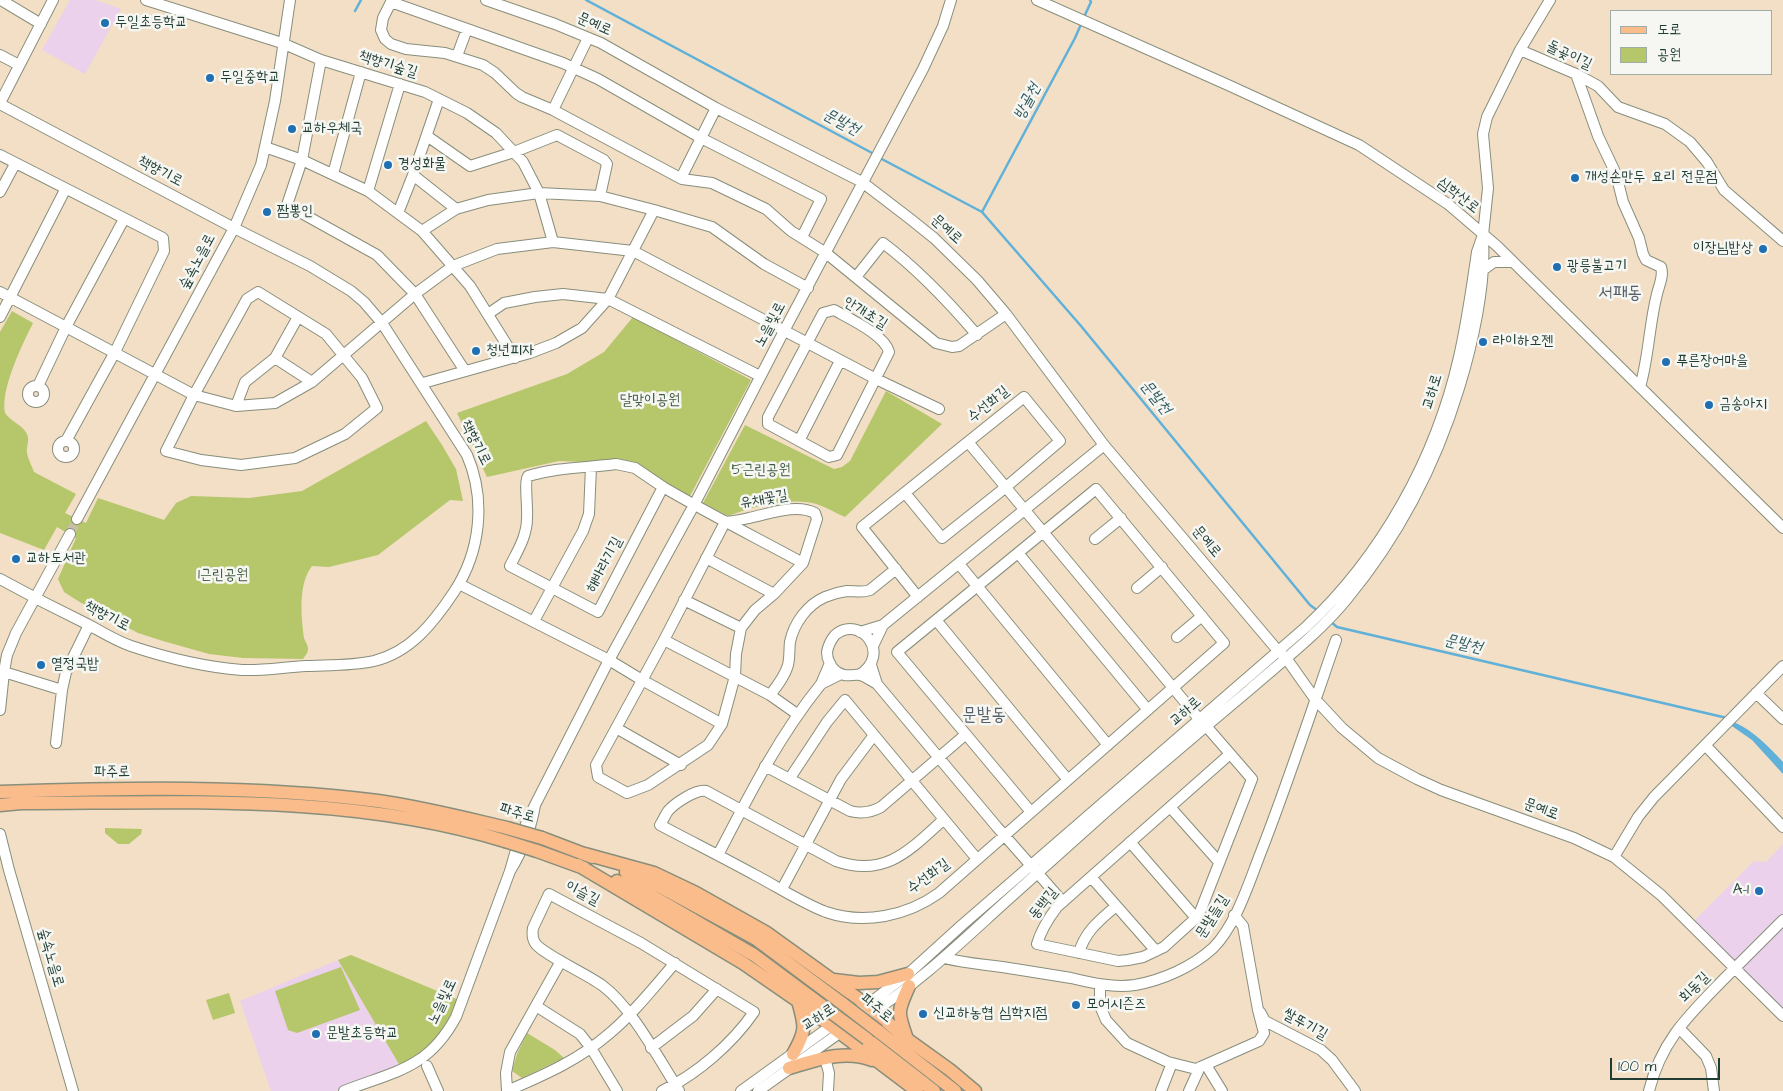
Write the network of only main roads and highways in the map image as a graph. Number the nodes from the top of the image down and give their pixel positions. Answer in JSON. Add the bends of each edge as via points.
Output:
{"nodes":[{"id":1,"x":0,"y":792,"type":"edge"},
{"id":2,"x":0,"y":805,"type":"edge"},
{"id":3,"x":586,"y":854,"type":"junction"},
{"id":4,"x":578,"y":865,"type":"junction"},
{"id":5,"x":832,"y":979,"type":"junction"},
{"id":6,"x":798,"y":1001,"type":"junction"},
{"id":7,"x":907,"y":1039,"type":"junction"},
{"id":8,"x":793,"y":1054,"type":"road end"},
{"id":9,"x":885,"y":1066,"type":"junction"},
{"id":10,"x":789,"y":1068,"type":"road end"},
{"id":11,"x":917,"y":1091,"type":"edge"},
{"id":12,"x":934,"y":1091,"type":"edge"},
{"id":13,"x":955,"y":1091,"type":"edge"},
{"id":14,"x":975,"y":1091,"type":"edge"}],
"edges":[{"from":1,"to":3,"type":"main road","name":"파주로","bridge":true,"via":[[164,788],[305,794],[377,801],[507,828]]},
{"from":2,"to":4,"type":"main road","name":"파주로","bridge":true,"via":[[293,806],[381,814],[435,822]]},
{"from":3,"to":5,"type":"main road","via":[[654,873],[696,893],[767,933]]},
{"from":3,"to":13,"type":"main road","name":"파주로","bridge":true,"via":[[659,886],[756,939]]},
{"from":4,"to":6,"type":"main road","via":[[743,963]]},
{"from":4,"to":12,"type":"main road","name":"파주로","bridge":true,"via":[[652,896],[754,955]]},
{"from":5,"to":7,"type":"main road"},
{"from":5,"to":7,"type":"main road","via":[[859,983],[909,980],[899,1017]]},
{"from":6,"to":8,"type":"main road","via":[[805,1025]]},
{"from":6,"to":9,"type":"main road"},
{"from":7,"to":14,"type":"main road"},
{"from":9,"to":10,"type":"main road","via":[[864,1057],[838,1055]]},
{"from":9,"to":11,"type":"main road"}]}
